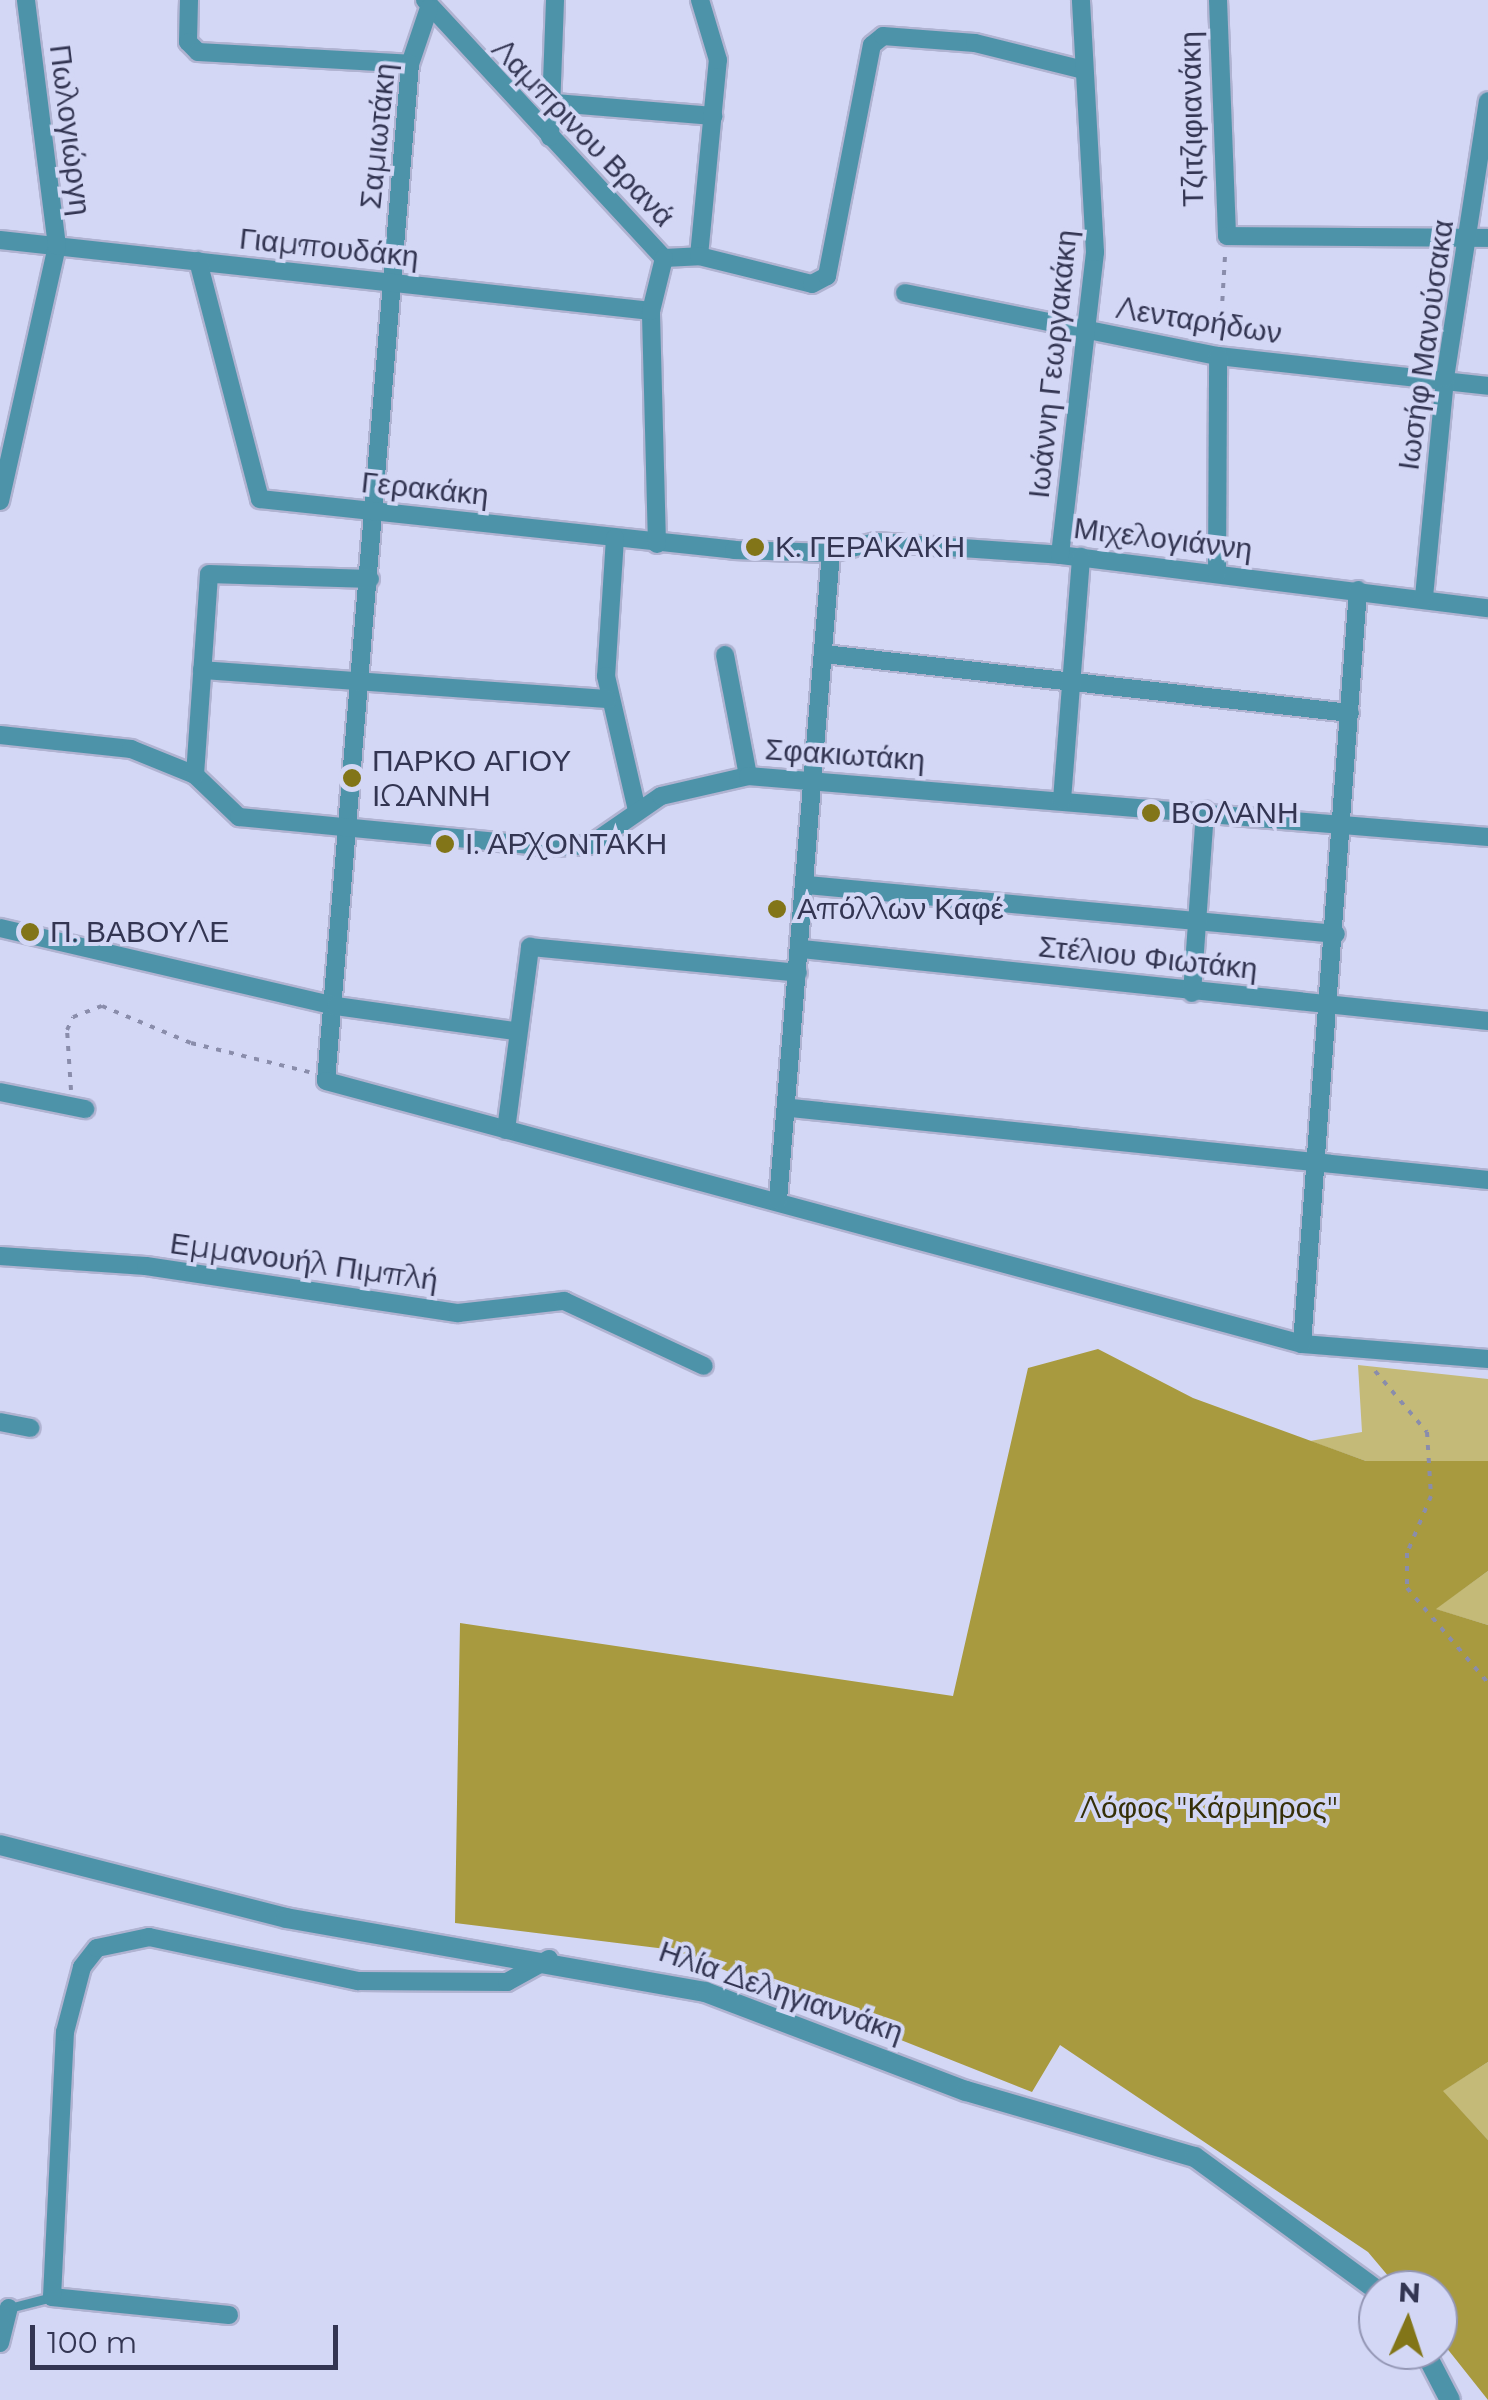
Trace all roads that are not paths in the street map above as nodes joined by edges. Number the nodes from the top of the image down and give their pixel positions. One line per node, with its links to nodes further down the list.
1 (26, 0): 17 (street, Πωλογιώργη)
2 (189, 0): 8 (street)
3 (555, 0): 11 (street)
4 (700, 0): 12 (street)
5 (1081, 0): 9 (street, Ιωάννη Γεωργακάκη)
6 (1218, 0): 14 (street, Τζιτζιφιανάκη)
7 (427, 4): 8 (street, Σαμιωτάκη); 13 (street, Λαμπρινου Βρανά)
8 (410, 64): 21 (street, Σαμιωτάκη)
9 (1083, 70): 18 (street); 24 (street, Ιωάννη Γεωργακάκη)
10 (1488, 101): 14 (street, Ιωσήφ Μανούσακα)
11 (555, 104): 12 (street); 13 (street)
12 (713, 116): 18 (street)
13 (550, 137): 19 (street, Λαμπρινου Βρανά)
14 (1468, 237): 15 (street); 26 (street, Ιωσήφ Μανούσακα)
15 (1488, 238)
16 (0, 240): 17 (street, Γιαμπουδάκη)
17 (57, 246): 20 (street, Γιαμπουδάκη); 28 (street, Πωλογιώργη)
18 (699, 256): 19 (street)
19 (664, 258): 23 (street)
20 (198, 261): 21 (street, Γιαμπουδάκη); 29 (street, Γερακάκη)
21 (392, 283): 23 (street, Γιαμπουδάκη); 29 (street, Σαμιωτάκη)
22 (905, 293): 24 (street, Λενταρήδων)
23 (651, 311): 31 (street)
24 (1088, 332): 25 (street, Λενταρήδων); 33 (street, Ιωάννη Γεωργακάκη)
25 (1218, 356): 26 (street, Λενταρήδων); 35 (street)
26 (1444, 378): 27 (street, Λενταρήδων); 38 (street, Ιωσήφ Μανούσακα)
27 (1488, 386)
28 (0, 501)
29 (376, 511): 30 (street, Γερακάκη); 36 (street, Σαμιωτάκη)
30 (615, 538): 31 (street, Γερακάκη); 45 (street)
31 (657, 544): 32 (street, Γερακάκη)
32 (831, 553): 33 (street, Μιχελογιάννη); 40 (street)
33 (1060, 555): 34 (street, Μιχελογιάννη)
34 (1081, 557): 35 (street, Μιχελογιάννη); 43 (street)
35 (1217, 572): 37 (street, Μιχελογιάννη)
36 (370, 579): 42 (street); 44 (street, Σαμιωτάκη)
37 (1358, 590): 38 (street, Μιχελογιάννη); 46 (street)
38 (1424, 597): 39 (street, Μιχελογιάννη)
39 (1488, 608)
40 (824, 654): 43 (street); 50 (street)
41 (724, 655): 49 (street)
42 (202, 670): 44 (street); 48 (street)
43 (1069, 678): 46 (street); 51 (street)
44 (362, 684): 45 (street); 54 (street, Σαμιωτάκη)
45 (608, 699): 52 (street)
46 (1350, 713): 55 (street)
47 (0, 735): 48 (street, Σφακιωτάκη)
48 (195, 775): 54 (street, Σφακιωτάκη)
49 (748, 776): 50 (street, Σφακιωτάκη); 52 (street, Σφακιωτάκη)
50 (818, 777): 51 (street, Σφακιωτάκη); 57 (street)
51 (1062, 800): 53 (street, Σφακιωτάκη)
52 (637, 810): 54 (street, Σφακιωτάκη)
53 (1205, 810): 55 (street, Σφακιωτάκη); 58 (street)
54 (353, 826): 65 (street, Σαμιωτάκη)
55 (1346, 826): 56 (street, Σφακιωτάκη); 60 (street)
56 (1488, 837)
57 (807, 885): 58 (street); 61 (street)
58 (1196, 918): 60 (street); 63 (street)
59 (0, 928): 65 (street)
60 (1336, 934): 64 (street)
61 (802, 949): 62 (street); 63 (street, Στέλιου Φιωτάκη)
62 (798, 973): 67 (street); 70 (street)
63 (1192, 992): 64 (street, Στέλιου Φιωτάκη)
64 (1331, 1003): 66 (street, Στέλιου Φιωτάκη); 72 (street)
65 (336, 1006): 67 (street); 71 (street, Σαμιωτάκη)
66 (1488, 1021)
67 (515, 1031): 71 (street)
68 (0, 1092): 69 (street)
69 (79, 1108)
70 (791, 1108): 72 (street); 74 (street)
71 (506, 1130): 74 (street)
72 (1314, 1169): 73 (street); 76 (street)
73 (1488, 1180)
74 (778, 1200): 76 (street)
75 (0, 1256): 78 (street, Εµµανουήλ Πιµπλή)
76 (1302, 1344): 77 (street)
77 (1488, 1360)
78 (704, 1366)
79 (0, 1422): 80 (street)
80 (30, 1428)
81 (0, 1844): 82 (street, Ηλία Δεληγιαννάκη)
82 (549, 1958): 83 (street, Ηλία Δεληγιαννάκη); 84 (street)
83 (1358, 2276)
84 (52, 2297): 85 (lane); 86 (street)
85 (8, 2308): 87 (street)
86 (228, 2314)
87 (0, 2343)
88 (1434, 2370): 89 (street)
89 (1450, 2400)

